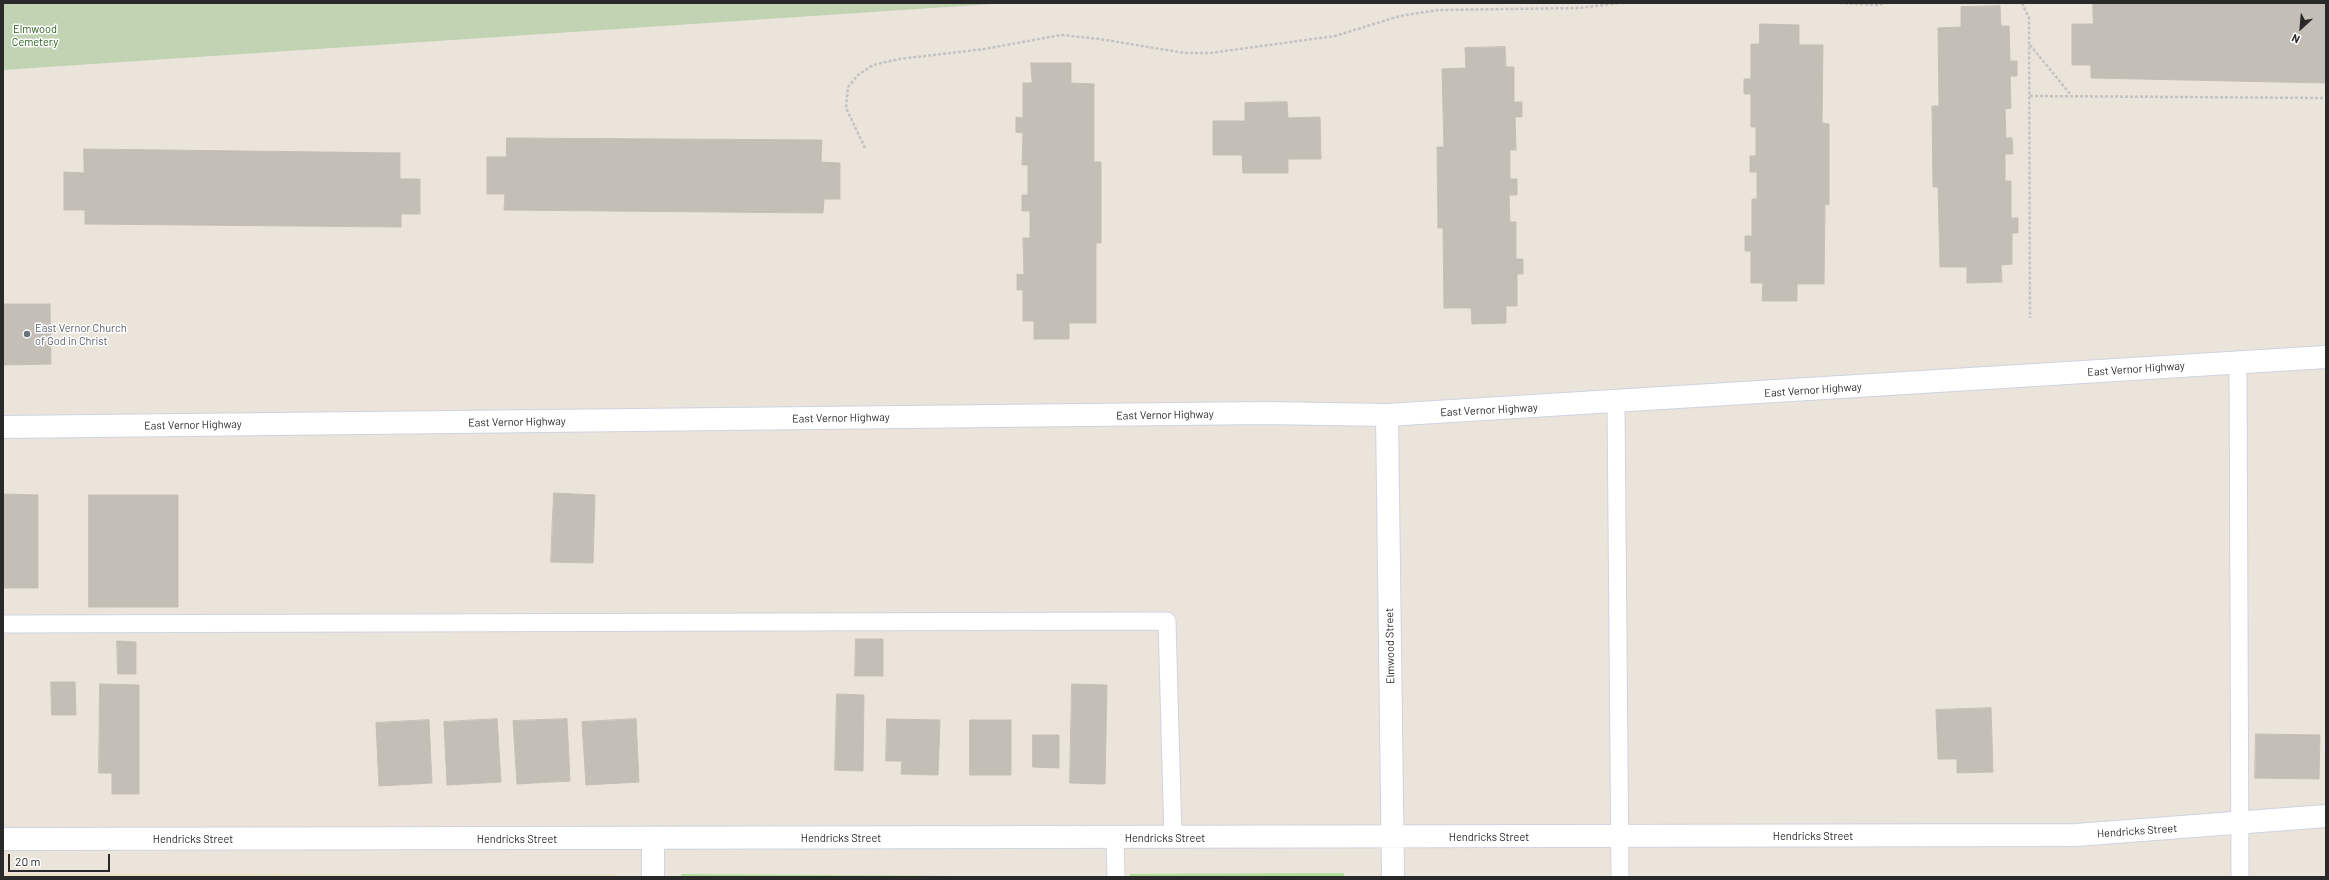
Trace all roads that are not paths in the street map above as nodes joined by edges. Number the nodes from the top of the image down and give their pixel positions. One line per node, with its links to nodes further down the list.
1 (2326, 357): 2 (street, East Vernor Highway)
2 (2238, 363): 3 (street, East Vernor Highway); 8 (lane)
3 (1616, 402): 4 (street, East Vernor Highway); 9 (lane)
4 (1387, 415): 5 (street, East Vernor Highway); 10 (street, Elmwood Street)
5 (3, 427)
6 (3, 624): 12 (lane)
7 (2326, 816): 8 (street, Hendricks Street)
8 (2239, 823): 9 (street, Hendricks Street); 19 (lane)
9 (1619, 836): 10 (street, Hendricks Street); 18 (lane)
10 (1393, 837): 12 (street, Hendricks Street); 17 (street, Elmwood Street)
11 (1116, 838): 12 (street, Hendricks Street); 14 (street, Hendricks Street); 16 (lane)
12 (1173, 838)
13 (3, 839): 14 (street, Hendricks Street)
14 (653, 839): 15 (street)
15 (653, 877)
16 (1116, 877)
17 (1394, 877)
18 (1620, 877)
19 (2240, 877)

